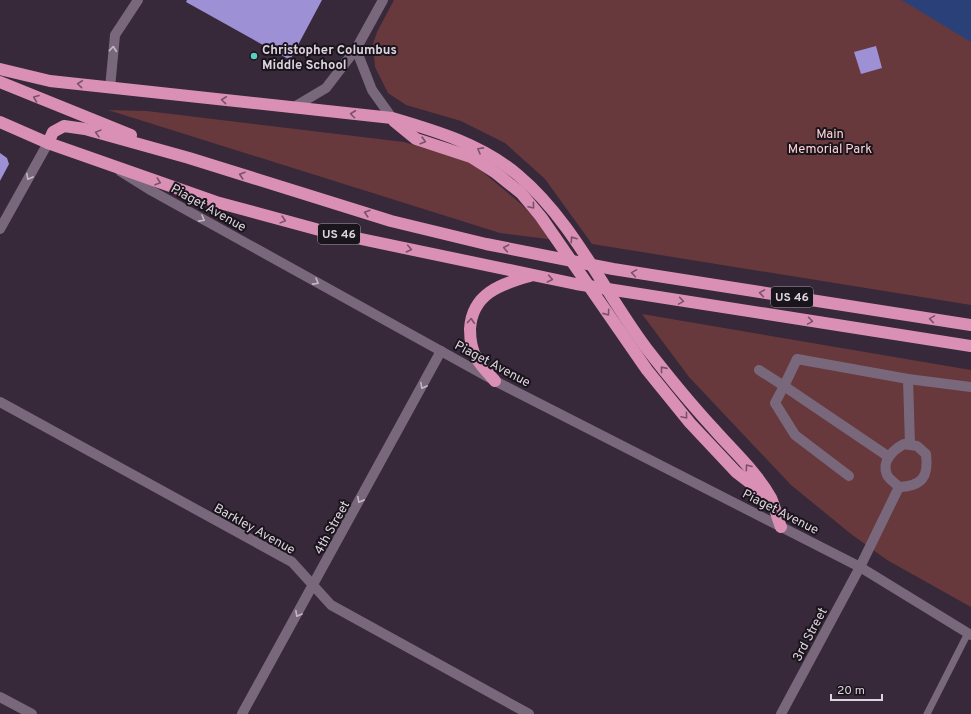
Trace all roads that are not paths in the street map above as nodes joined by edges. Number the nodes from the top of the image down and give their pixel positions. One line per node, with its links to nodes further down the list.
1 (138, 0): 6 (street, one-way to 1)
2 (383, 0): 3 (street)
3 (356, 49): 7 (street); 8 (street)
4 (0, 69): 6 (highway, one-way to 4)
5 (0, 82): 11 (highway, US 46, one-way to 5)
6 (110, 88): 7 (highway, one-way to 6)
7 (294, 107): 8 (highway, one-way to 7)
8 (392, 118): 28 (highway)
9 (0, 122): 10 (highway, Piaget Avenue / US 46)
10 (48, 143): 11 (highway, one-way to 10); 12 (highway, Piaget Avenue / US 46); 13 (street, one-way to 13)
11 (190, 158): 15 (highway, US 46, one-way to 11)
12 (108, 164): 14 (highway, US 46, one-way to 14); 17 (street, Piaget Avenue, one-way to 17)
13 (0, 229)
14 (532, 276): 16 (highway, US 46, one-way to 16); 20 (highway, one-way to 14)
15 (971, 325)
16 (971, 346)
17 (441, 351): 20 (street, Piaget Avenue); 30 (street, 4th Street, one-way to 30)
18 (759, 370): 21 (street)
19 (908, 379): 21 (street); 22 (street); 24 (street)
20 (495, 381): 28 (street, Piaget Avenue)
21 (784, 386): 25 (street); 26 (street)
22 (971, 387)
23 (0, 402): 30 (street, Barkley Avenue)
24 (910, 445): 25 (street); 27 (street)
25 (888, 457): 27 (street)
26 (849, 476)
27 (899, 487): 29 (street, 3rd Street)
28 (781, 527): 29 (street, Piaget Avenue)
29 (860, 567): 31 (street, Piaget Avenue); 36 (street, 3rd Street)
30 (313, 586): 34 (street, 4th Street, one-way to 34); 35 (street, Barkley Avenue)
31 (970, 634): 37 (lane)
32 (0, 697): 33 (street)
33 (32, 714)
34 (242, 714)
35 (529, 714)
36 (781, 714)
37 (927, 714)

